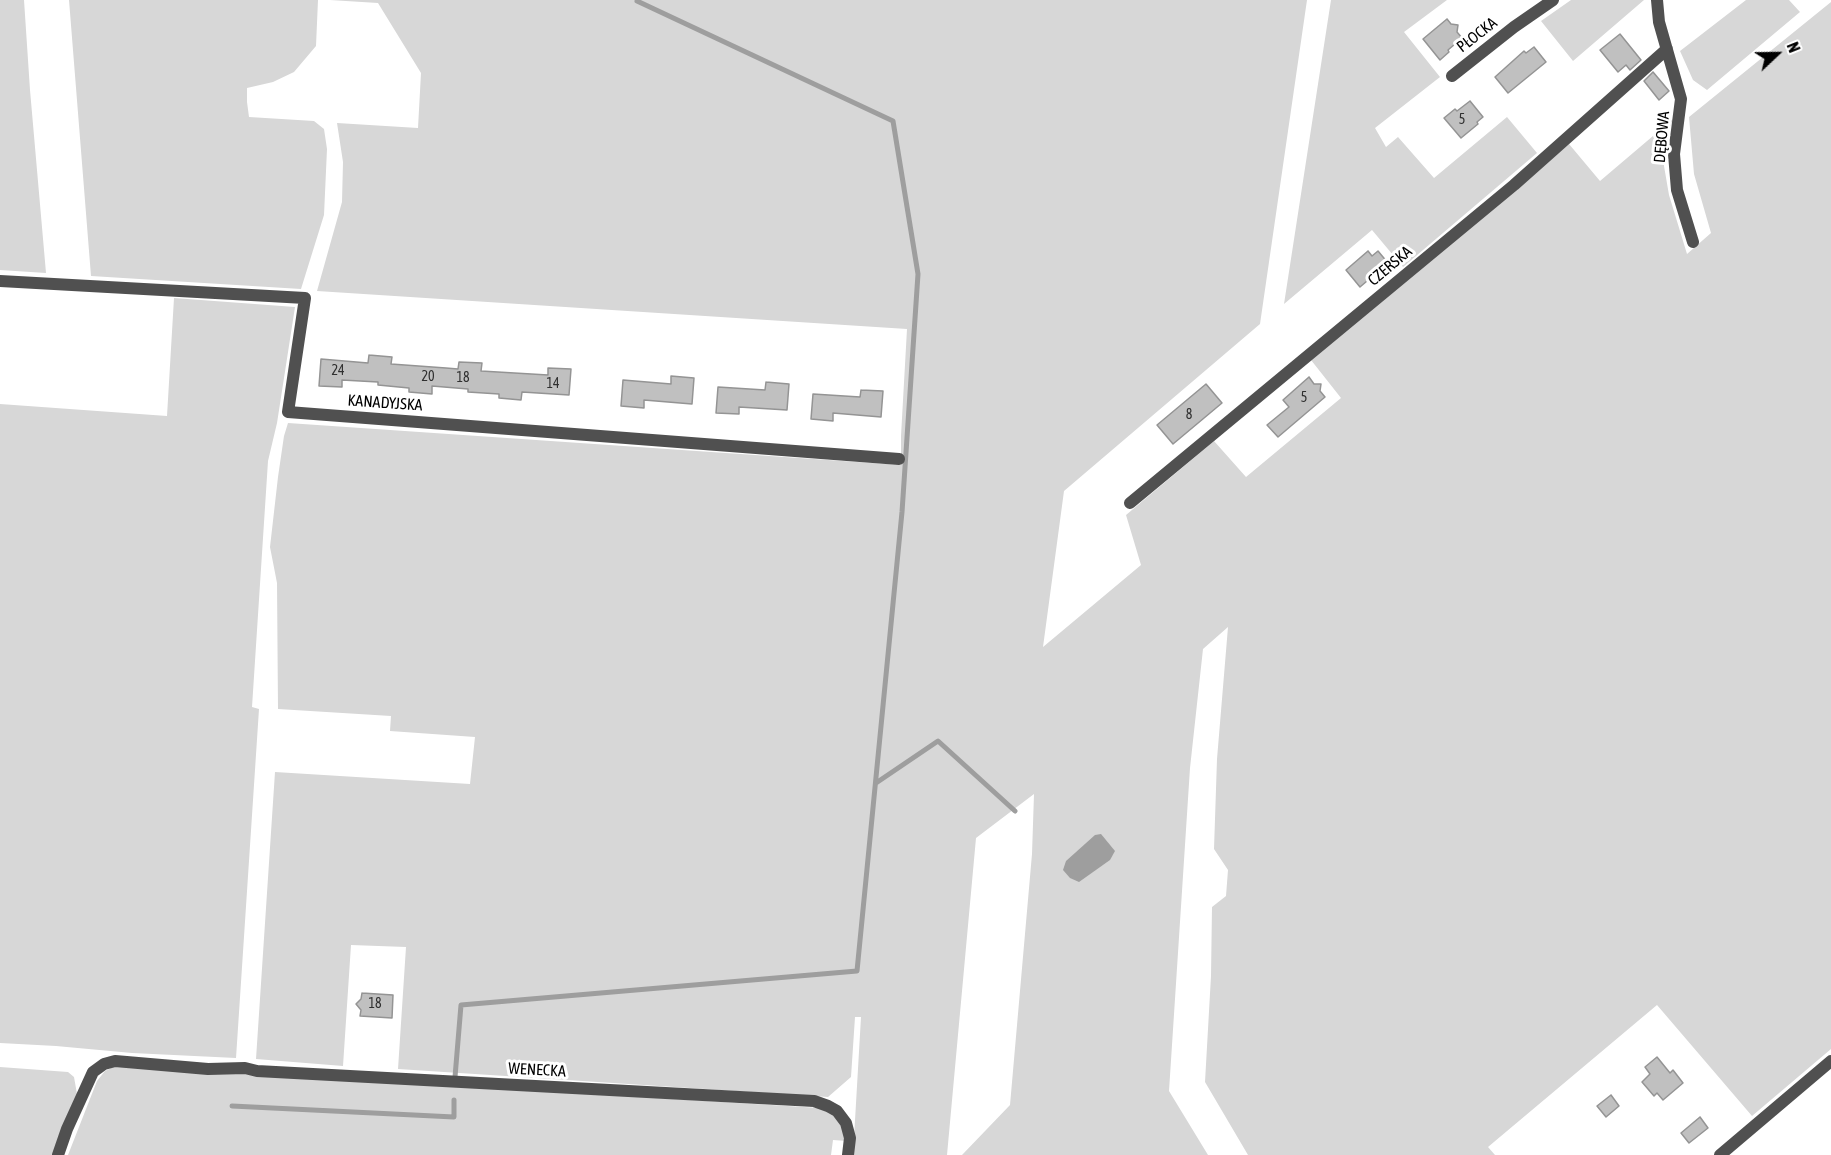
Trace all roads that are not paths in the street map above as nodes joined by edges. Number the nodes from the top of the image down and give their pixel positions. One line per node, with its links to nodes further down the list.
1 (1553, 0): 4 (street, PŁOCKA)
2 (1657, 0): 3 (street, DĘBOWA)
3 (1667, 49): 5 (street, DĘBOWA); 8 (street, CZERSKA)
4 (1452, 76)
5 (1693, 242)
6 (0, 281): 7 (street, KANADYJSKA)
7 (899, 459)
8 (1130, 503)
9 (1831, 1061): 12 (street)
10 (58, 1155): 11 (street, WENECKA)
11 (848, 1155)
12 (1720, 1155)

